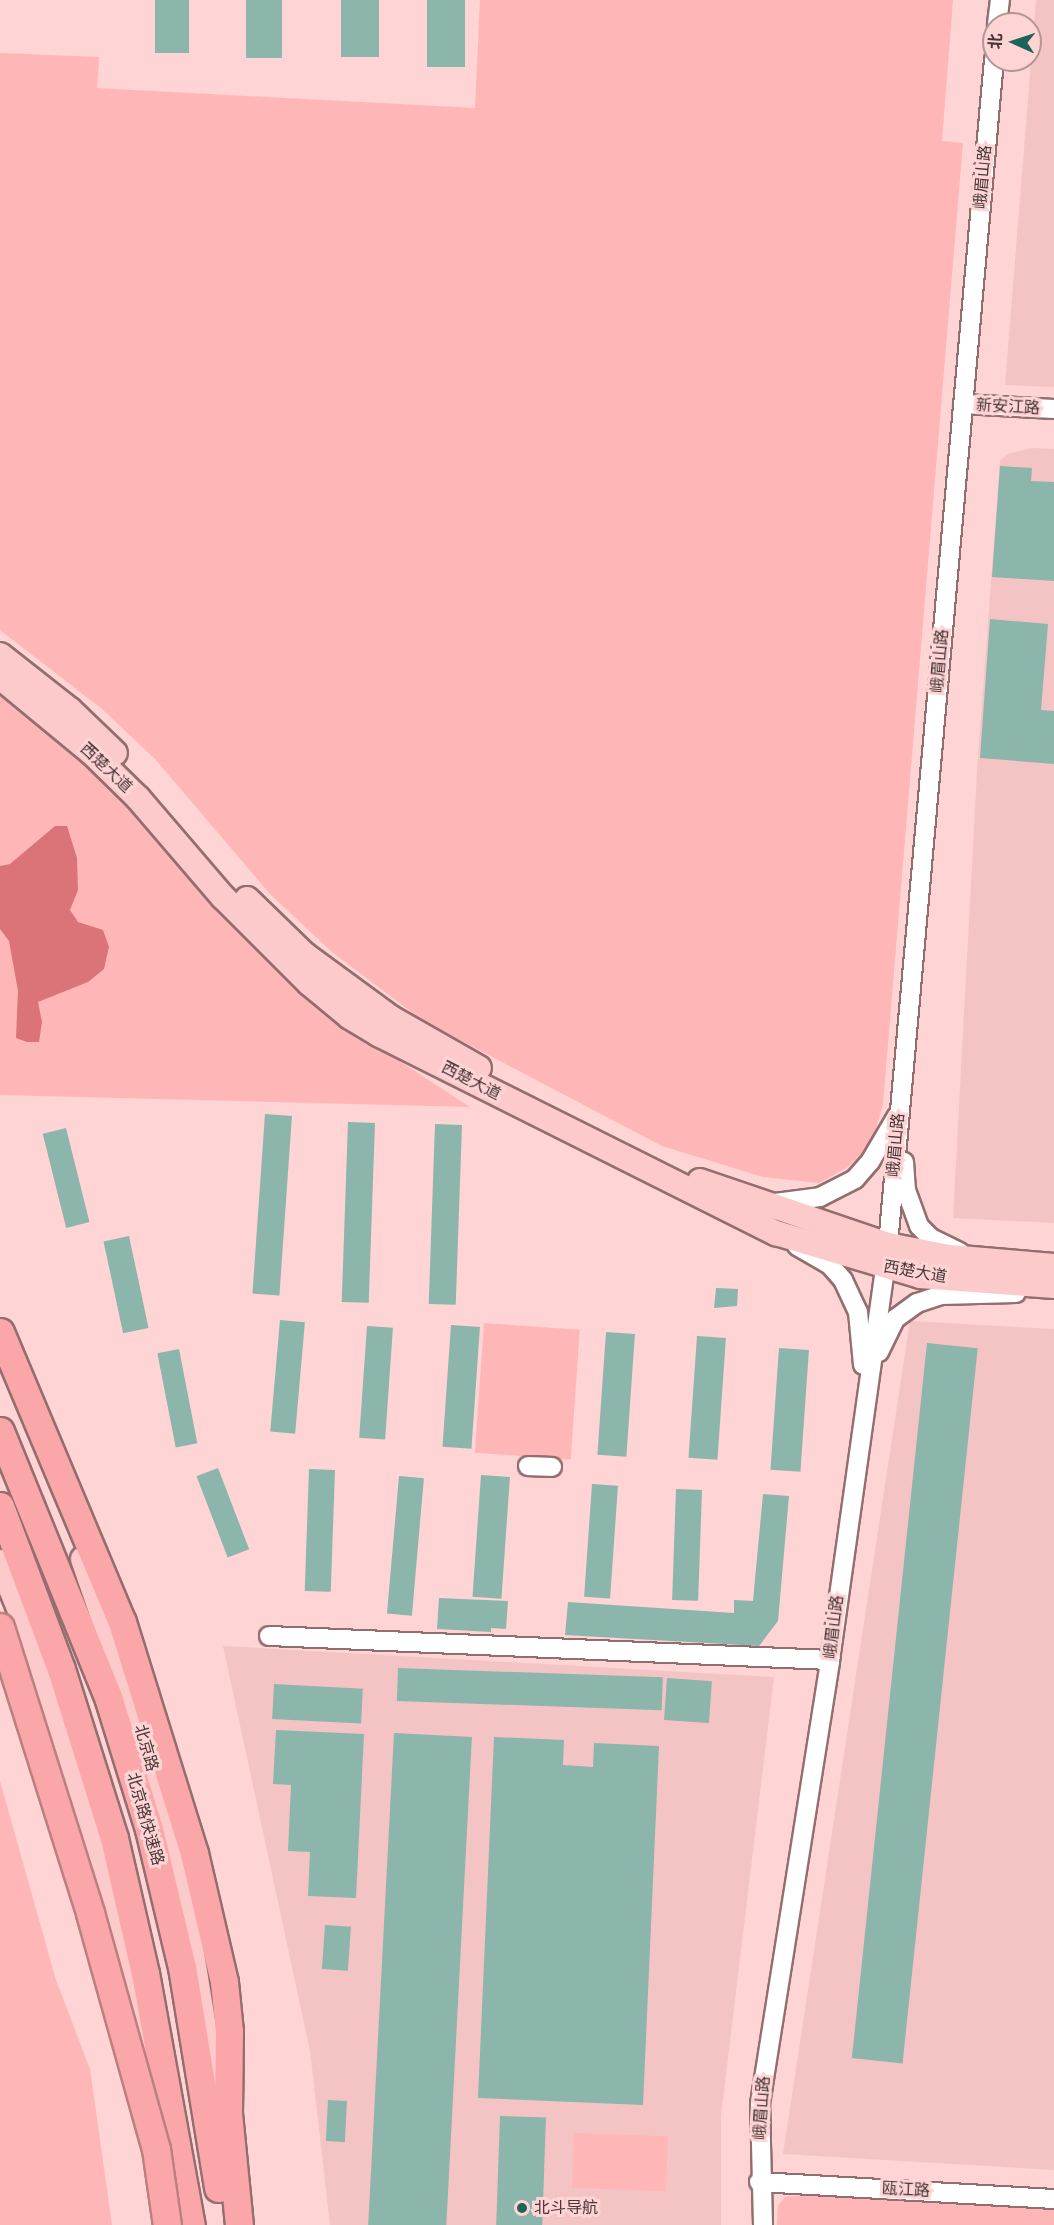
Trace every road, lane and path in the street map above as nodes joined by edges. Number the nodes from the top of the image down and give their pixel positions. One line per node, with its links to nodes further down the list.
1 (993, 72): 2 (street, 峨眉山路)
2 (963, 404): 3 (street, 新安江路); 6 (street, 峨眉山路)
3 (1054, 410)
4 (0, 655): 7 (main road, 西楚大道)
5 (0, 677): 8 (main road, 西楚大道)
6 (900, 1111): 7 (street); 9 (street, 峨眉山路); 10 (street)
7 (759, 1203): 9 (main road, 西楚大道)
8 (776, 1233): 9 (main road, 西楚大道); 16 (street)
9 (886, 1256): 10 (main road, 西楚大道); 12 (main road, 西楚大道); 16 (street, 峨眉山路)
10 (985, 1260): 11 (main road, 西楚大道)
11 (1054, 1266)
12 (1054, 1286)
13 (1054, 1292): 16 (street)
14 (0, 1332): 31 (highway)
15 (0, 1361): 30 (main road, 北京路)
16 (866, 1390): 24 (street, 峨眉山路)
17 (0, 1431): 29 (highway, 北京路快速路)
18 (528, 1466): 19 (street)
19 (552, 1467)
20 (0, 1506): 28 (highway)
21 (0, 1562): 27 (main road)
22 (0, 1628): 27 (highway, bridge)
23 (269, 1636): 24 (street)
24 (830, 1660): 25 (street, 峨眉山路)
25 (759, 2182): 26 (street, 瓯江路); 32 (street, 峨眉山路)
26 (1054, 2199)
27 (166, 2225)
28 (191, 2225)
29 (223, 2225)
30 (230, 2225)
31 (239, 2225)
32 (763, 2225)

